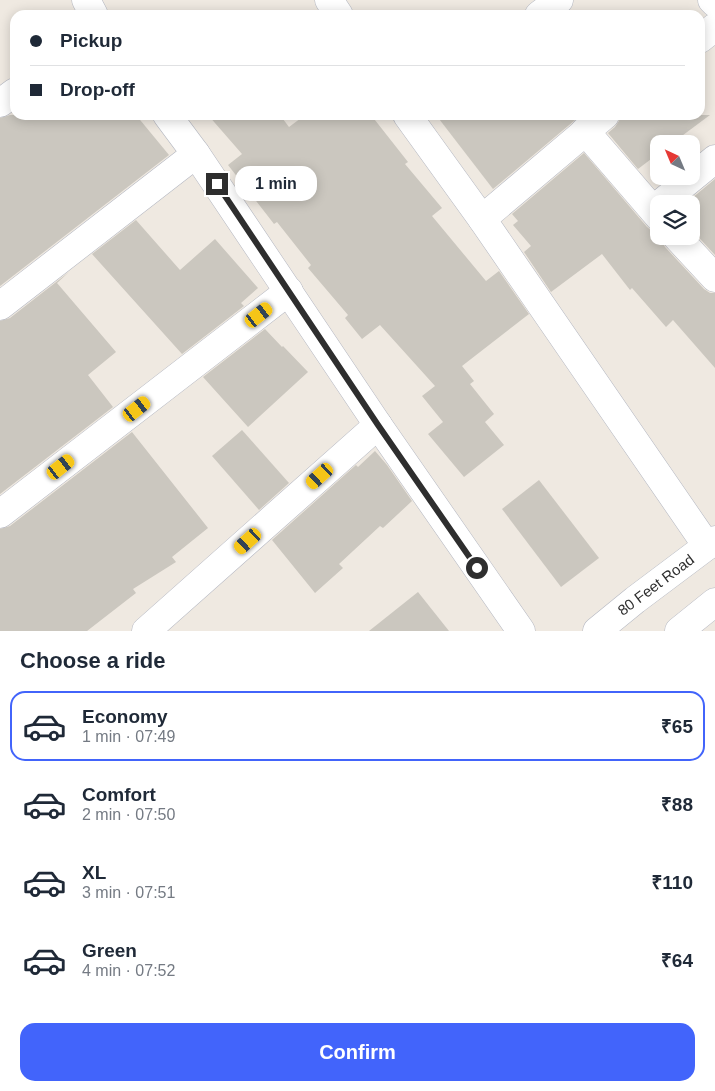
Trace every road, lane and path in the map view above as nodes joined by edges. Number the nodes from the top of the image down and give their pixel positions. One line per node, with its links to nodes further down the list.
1 (559, 0): 4 (street)
2 (712, 0): 3 (street)
3 (715, 4)
4 (546, 10)
5 (715, 27): 6 (street)
6 (705, 35)
7 (171, 120): 10 (street)
8 (411, 120): 14 (street)
9 (595, 123): 13 (street); 14 (street)
10 (196, 154): 17 (street); 18 (street)
11 (715, 159): 12 (street)
12 (673, 195)
13 (650, 199)
14 (482, 219): 21 (street)
15 (684, 245): 16 (street)
16 (715, 278)
17 (289, 291): 19 (street); 20 (street)
18 (0, 306)
19 (378, 425): 23 (street); 24 (street)
20 (0, 514)
21 (711, 543): 25 (street, 80 Feet Road)
22 (715, 602): 26 (street)
23 (146, 631)
24 (521, 631)
25 (597, 631)
26 (679, 631)

